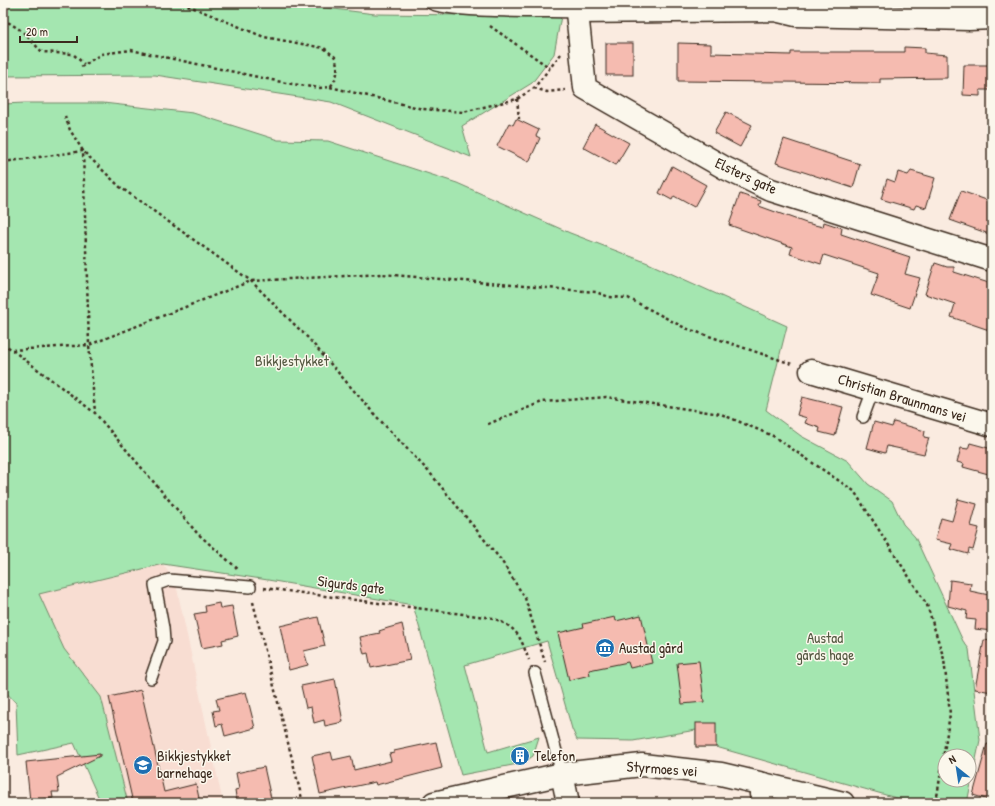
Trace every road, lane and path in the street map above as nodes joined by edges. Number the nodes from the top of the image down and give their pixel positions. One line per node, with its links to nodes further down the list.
1 (182, 3): 11 (path)
2 (431, 3): 5 (lane)
3 (775, 6): 4 (street); 6 (street)
4 (576, 7): 5 (lane); 13 (street)
5 (465, 9): 10 (path)
6 (968, 11): 7 (street)
7 (992, 18)
8 (3, 19): 11 (path)
9 (564, 49): 10 (path)
10 (550, 68): 12 (path)
11 (330, 87): 14 (path)
12 (534, 88): 13 (path); 14 (path)
13 (585, 88): 19 (street, Elsters gate)
14 (516, 99): 16 (path)
15 (65, 116): 17 (path)
16 (519, 119)
17 (83, 152): 18 (path); 20 (path); 22 (path)
18 (3, 162)
19 (992, 260)
20 (251, 281): 22 (path); 24 (path); 31 (path)
21 (3, 343): 23 (path)
22 (89, 346): 23 (path); 26 (path)
23 (12, 350): 26 (path)
24 (812, 371): 25 (street, Christian Braunmans vei)
25 (873, 390): 27 (lane); 29 (street, Christian Braunmans vei)
26 (95, 413): 30 (path)
27 (863, 417)
28 (488, 424): 40 (path)
29 (992, 425)
30 (250, 587): 32 (path, Sigurds gate); 33 (lane); 36 (path)
31 (525, 598)
32 (535, 673): 34 (lane)
33 (151, 678)
34 (562, 774): 35 (street, Styrmoes vei); 37 (street, Styrmoes vei); 38 (street)
35 (763, 794): 39 (street, Styrmoes vei)
36 (303, 803)
37 (434, 803)
38 (568, 803)
39 (843, 803)
40 (936, 803)

